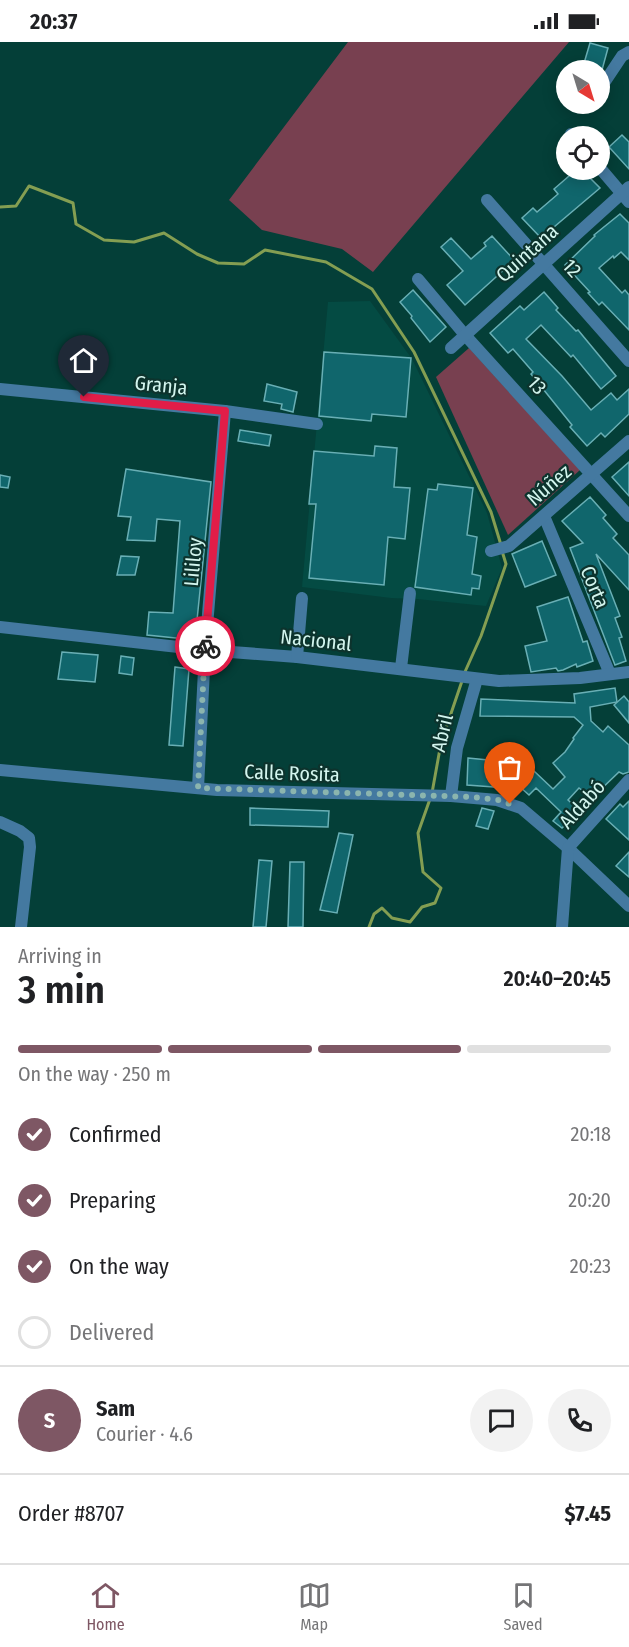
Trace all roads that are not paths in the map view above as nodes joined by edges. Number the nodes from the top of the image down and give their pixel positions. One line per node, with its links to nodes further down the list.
1 (629, 52): 2 (street)
2 (610, 74)
3 (610, 178): 4 (street)
4 (627, 194): 6 (street, Quintana)
5 (487, 200): 6 (street, 12)
6 (543, 265): 8 (street, Quintana); 10 (street, 12)
7 (418, 279): 8 (street, 13)
8 (465, 335): 9 (street, Quintana); 15 (street, 13)
9 (451, 348)
10 (629, 361)
11 (0, 389): 12 (street, Granja)
12 (225, 411): 13 (street, Granja); 22 (street, Lililoy)
13 (317, 424)
14 (629, 441): 15 (street, Núñez)
15 (591, 474): 16 (street, Núñez); 17 (street, 13)
16 (544, 516): 18 (street, Núñez); 26 (street, Corta)
17 (629, 516)
18 (491, 551)
19 (410, 593): 24 (street)
20 (302, 598): 23 (street)
21 (0, 627): 22 (street, Nacional)
22 (205, 650): 23 (street, Nacional); 30 (street, Lililoy)
23 (297, 657): 24 (street, Nacional)
24 (401, 668): 27 (street, Nacional)
25 (629, 672): 26 (street, Nacional)
26 (610, 674): 27 (street, Nacional)
27 (473, 679): 31 (street, Abril)
28 (0, 770): 30 (street, Calle Rosita)
29 (629, 780): 33 (street, Aldabó)
30 (198, 788): 31 (street, Calle Rosita)
31 (445, 796): 33 (street, Calle Rosita)
32 (0, 822): 35 (street)
33 (568, 848): 34 (street, Calle Rosita); 36 (street, Aldabó)
34 (629, 906)
35 (21, 927)
36 (562, 927)

